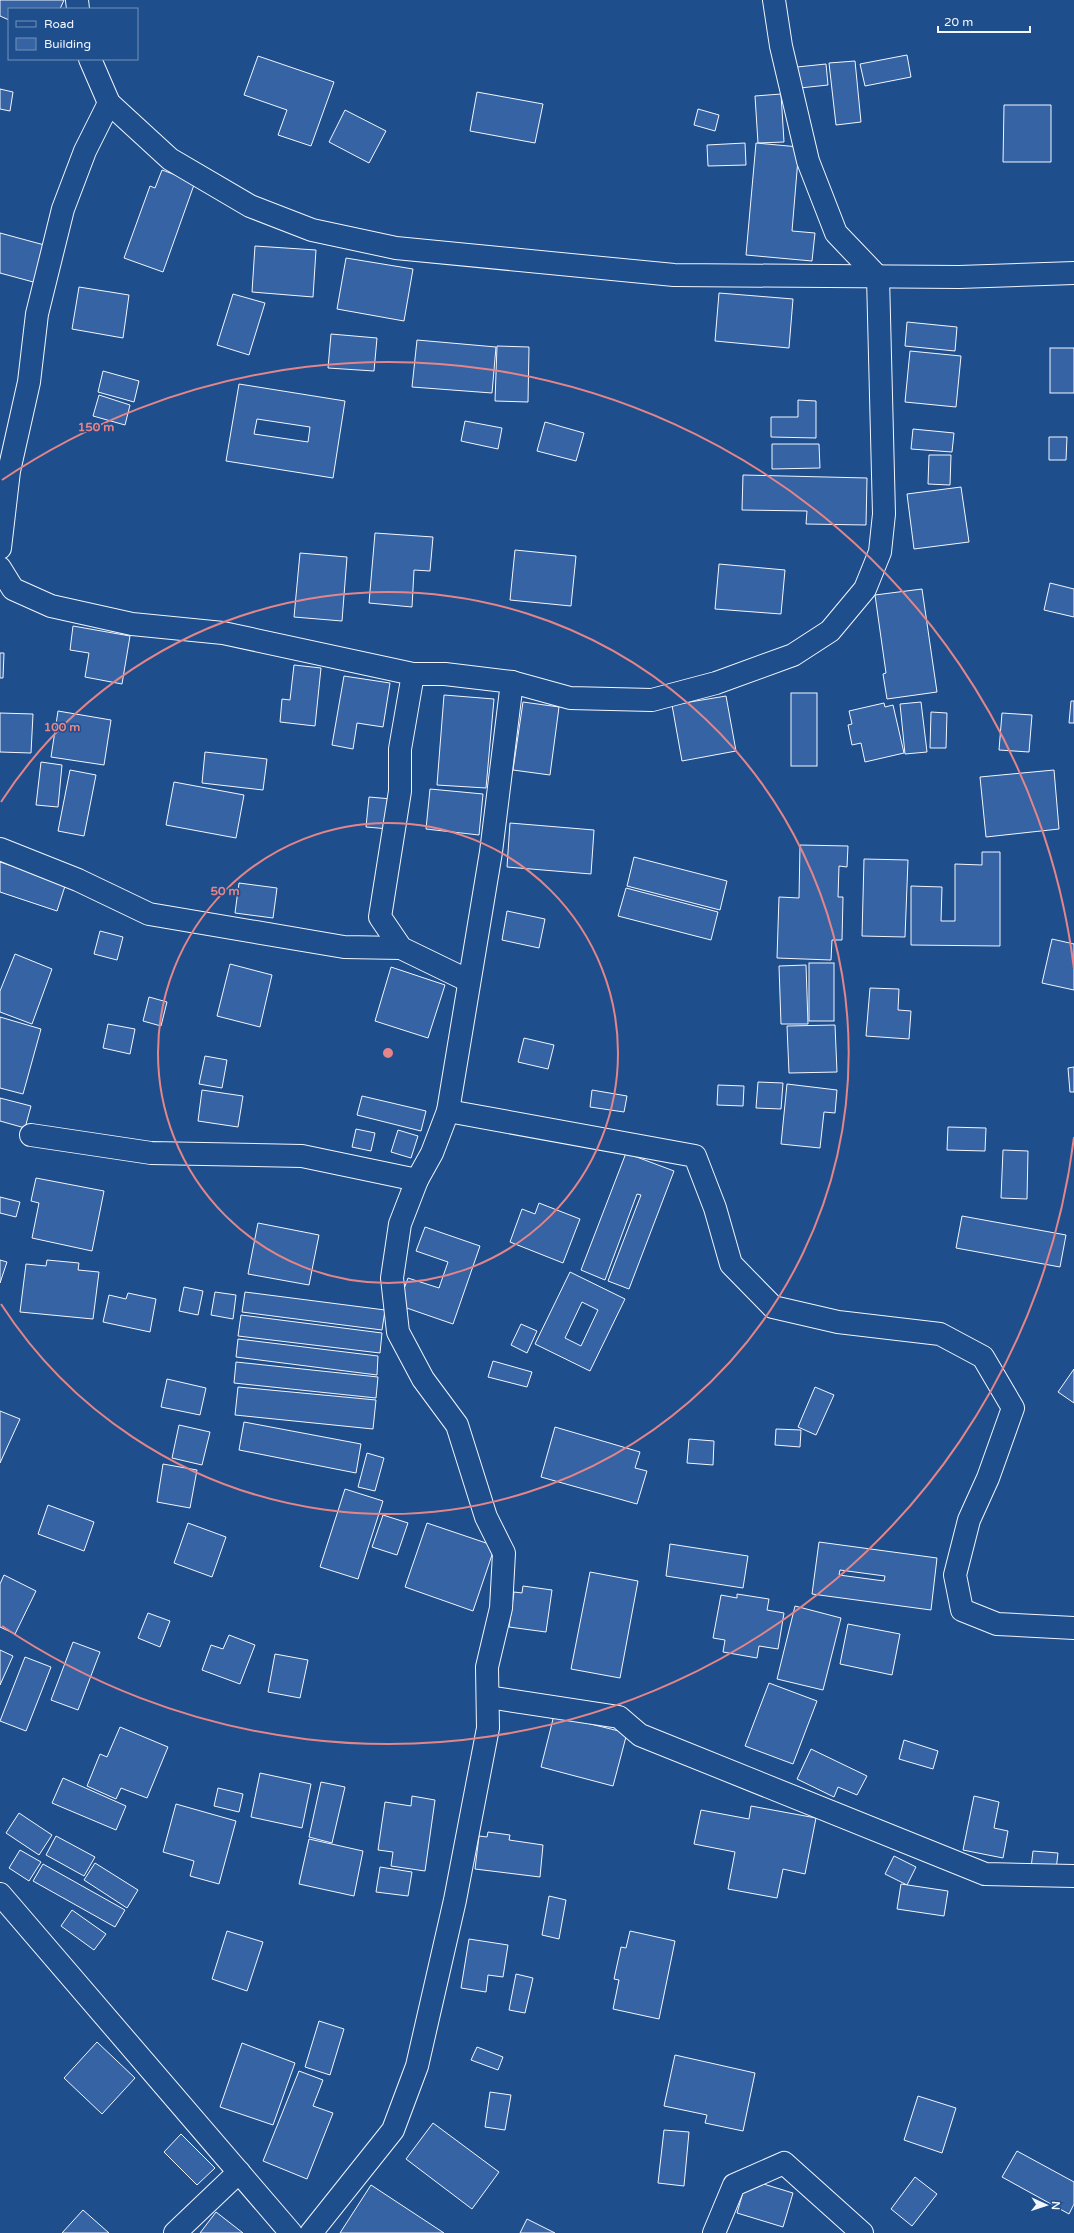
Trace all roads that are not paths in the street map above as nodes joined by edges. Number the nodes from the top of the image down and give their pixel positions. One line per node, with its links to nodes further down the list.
1 (774, 0): 5 (street)
2 (90, 60): 3 (street)
3 (109, 103): 5 (street); 6 (street)
4 (1074, 273): 5 (street)
5 (878, 277): 10 (street)
6 (3, 501): 7 (street)
7 (0, 548)
8 (0, 568): 9 (street)
9 (413, 674): 10 (street); 12 (street)
10 (512, 682): 13 (street)
11 (0, 849): 12 (street)
12 (401, 948): 13 (street)
13 (469, 981): 14 (street)
14 (448, 1111): 16 (street); 17 (street)
15 (31, 1135): 16 (street)
16 (417, 1180): 18 (street)
17 (1074, 1628)
18 (488, 1696): 19 (street); 24 (street)
19 (1074, 1876)
20 (0, 1894): 21 (street)
21 (239, 2172): 22 (street); 23 (street)
22 (174, 2233)
23 (291, 2233)
24 (311, 2233)
25 (714, 2233): 26 (street)
26 (862, 2233)

